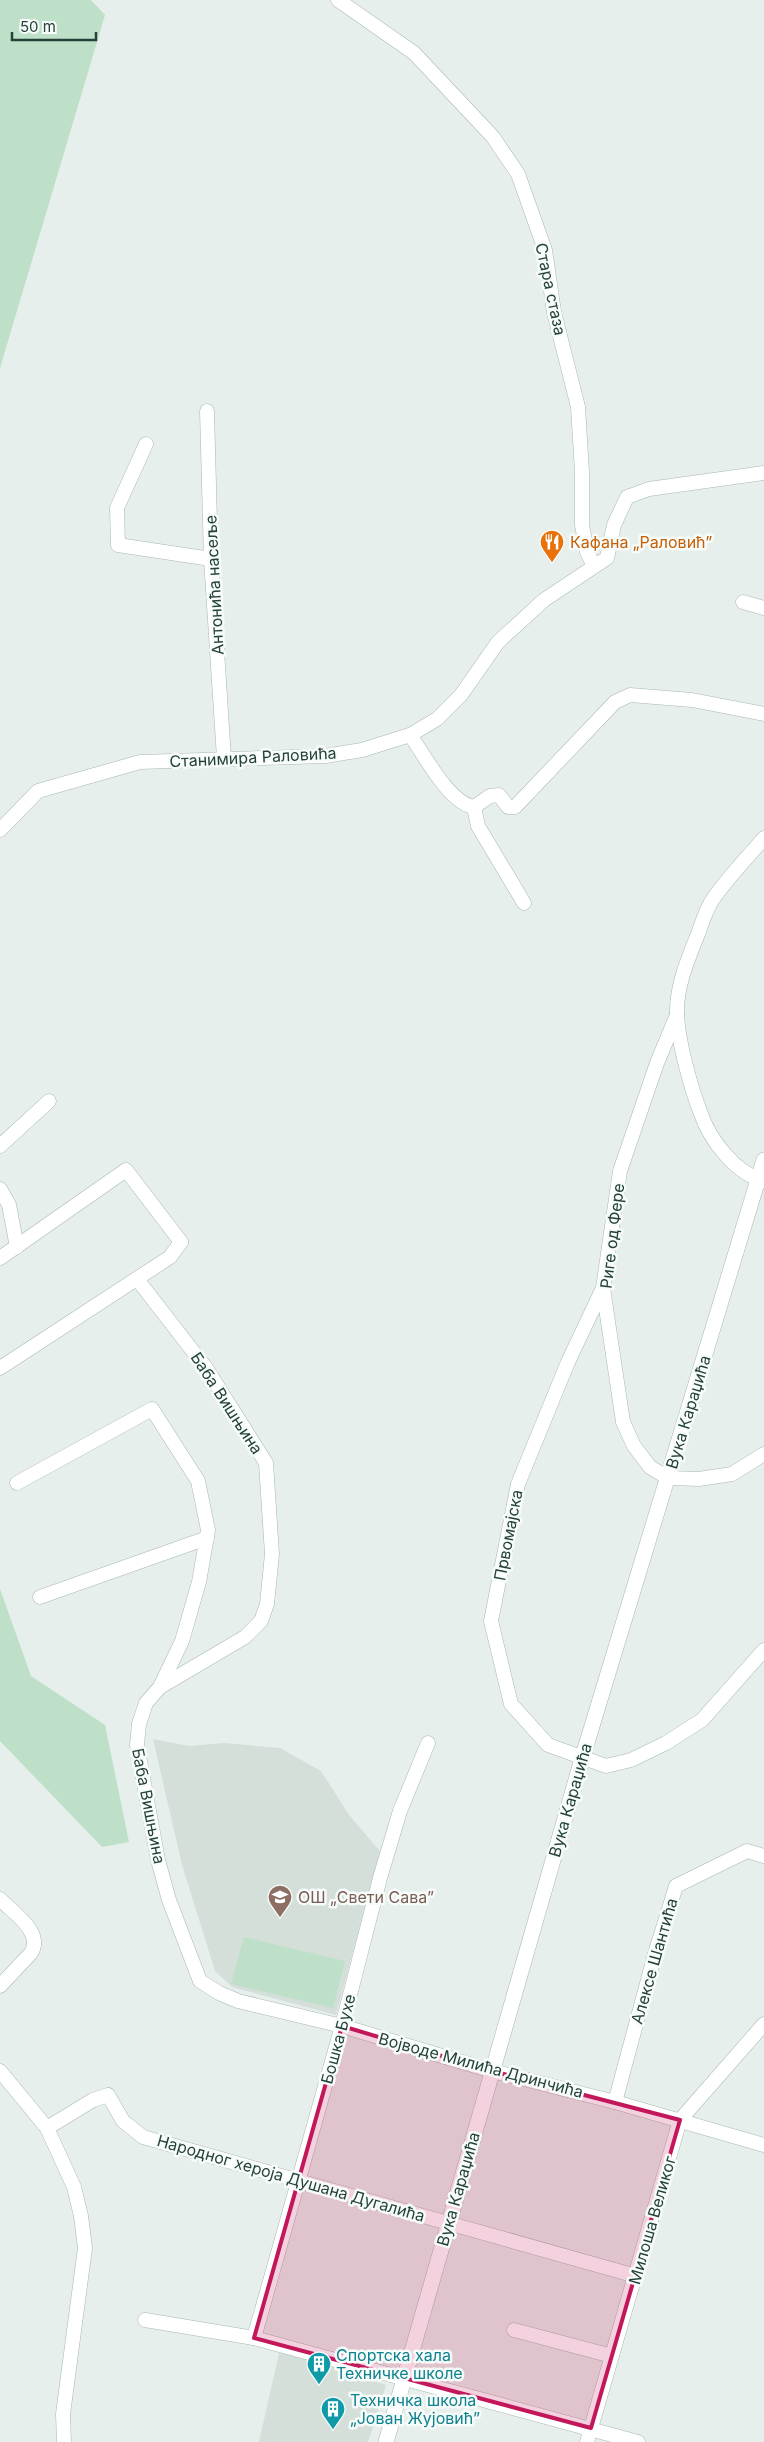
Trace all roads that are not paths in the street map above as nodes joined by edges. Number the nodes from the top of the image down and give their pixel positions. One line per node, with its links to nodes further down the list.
1 (338, 0): 6 (street, Стара стаза)
2 (207, 412): 5 (street, Антонића насеље)
3 (146, 444): 5 (street)
4 (764, 473): 6 (street, Станимира Раловића)
5 (211, 559): 11 (street, Антонића насеље)
6 (594, 566): 10 (street, Станимира Раловића)
7 (743, 602): 8 (street)
8 (764, 608)
9 (764, 714): 12 (street)
10 (410, 735): 11 (street, Станимира Раловића); 12 (street)
11 (224, 758): 13 (street, Станимира Раловића)
12 (474, 806): 15 (street)
13 (0, 830)
14 (764, 838): 16 (street)
15 (524, 903)
16 (677, 1015): 20 (street); 25 (street, Риге од Фере)
17 (49, 1101): 18 (street)
18 (0, 1146)
19 (764, 1160): 20 (street, Вука Караџића)
20 (761, 1180): 28 (street, Вука Караџића)
21 (0, 1189): 22 (street)
22 (17, 1247): 23 (street); 24 (street)
23 (0, 1258)
24 (137, 1279): 26 (street); 33 (street, Баба Вишњина)
25 (603, 1288): 28 (street, Риге од Фере); 35 (street, Првомајска)
26 (0, 1368)
27 (764, 1454): 28 (street)
28 (668, 1478): 35 (street, Вука Караџића)
29 (16, 1483): 30 (street)
30 (206, 1538): 31 (street); 33 (street)
31 (40, 1597)
32 (764, 1650): 35 (street, Првомајска)
33 (160, 1687): 38 (street, Баба Вишњина)
34 (428, 1743): 41 (street, Бошка Бухе)
35 (582, 1759): 43 (street, Вука Караџића)
36 (764, 1856): 44 (street, Алексе Шантића)
37 (0, 1899): 39 (street)
38 (200, 1981): 41 (street, Војводе Милића Дринчића)
39 (0, 1986)
40 (764, 2024): 45 (street, Милоша Великог)
41 (342, 2026): 43 (street, Војводе Милића Дринчића); 48 (street, Бошка Бухе)
42 (0, 2071): 46 (street)
43 (492, 2071): 44 (street, Војводе Милића Дринчића); 49 (street, Вука Караџића)
44 (615, 2102): 45 (street, Војводе Милића Дринчића)
45 (680, 2120): 47 (street, Војводе Милића Дринчића); 50 (street, Милоша Великог)
46 (48, 2128): 48 (street, Народног хероја Душана Дугалића); 57 (street)
47 (764, 2145)
48 (300, 2179): 49 (street, Народног хероја Душана Дугалића); 53 (street, Бошка Бухе)
49 (448, 2224): 50 (street, Народног хероја Душана Дугалића); 55 (street, Вука Караџића)
50 (636, 2276): 54 (street, Милоша Великог)
51 (146, 2320): 53 (street)
52 (514, 2330): 54 (street)
53 (254, 2338): 55 (street)
54 (612, 2356): 56 (street, Милоша Великог)
55 (403, 2377): 56 (street); 58 (street, Вука Караџића)
56 (589, 2435): 59 (street)
57 (64, 2442)
58 (386, 2442)
59 (638, 2442)

